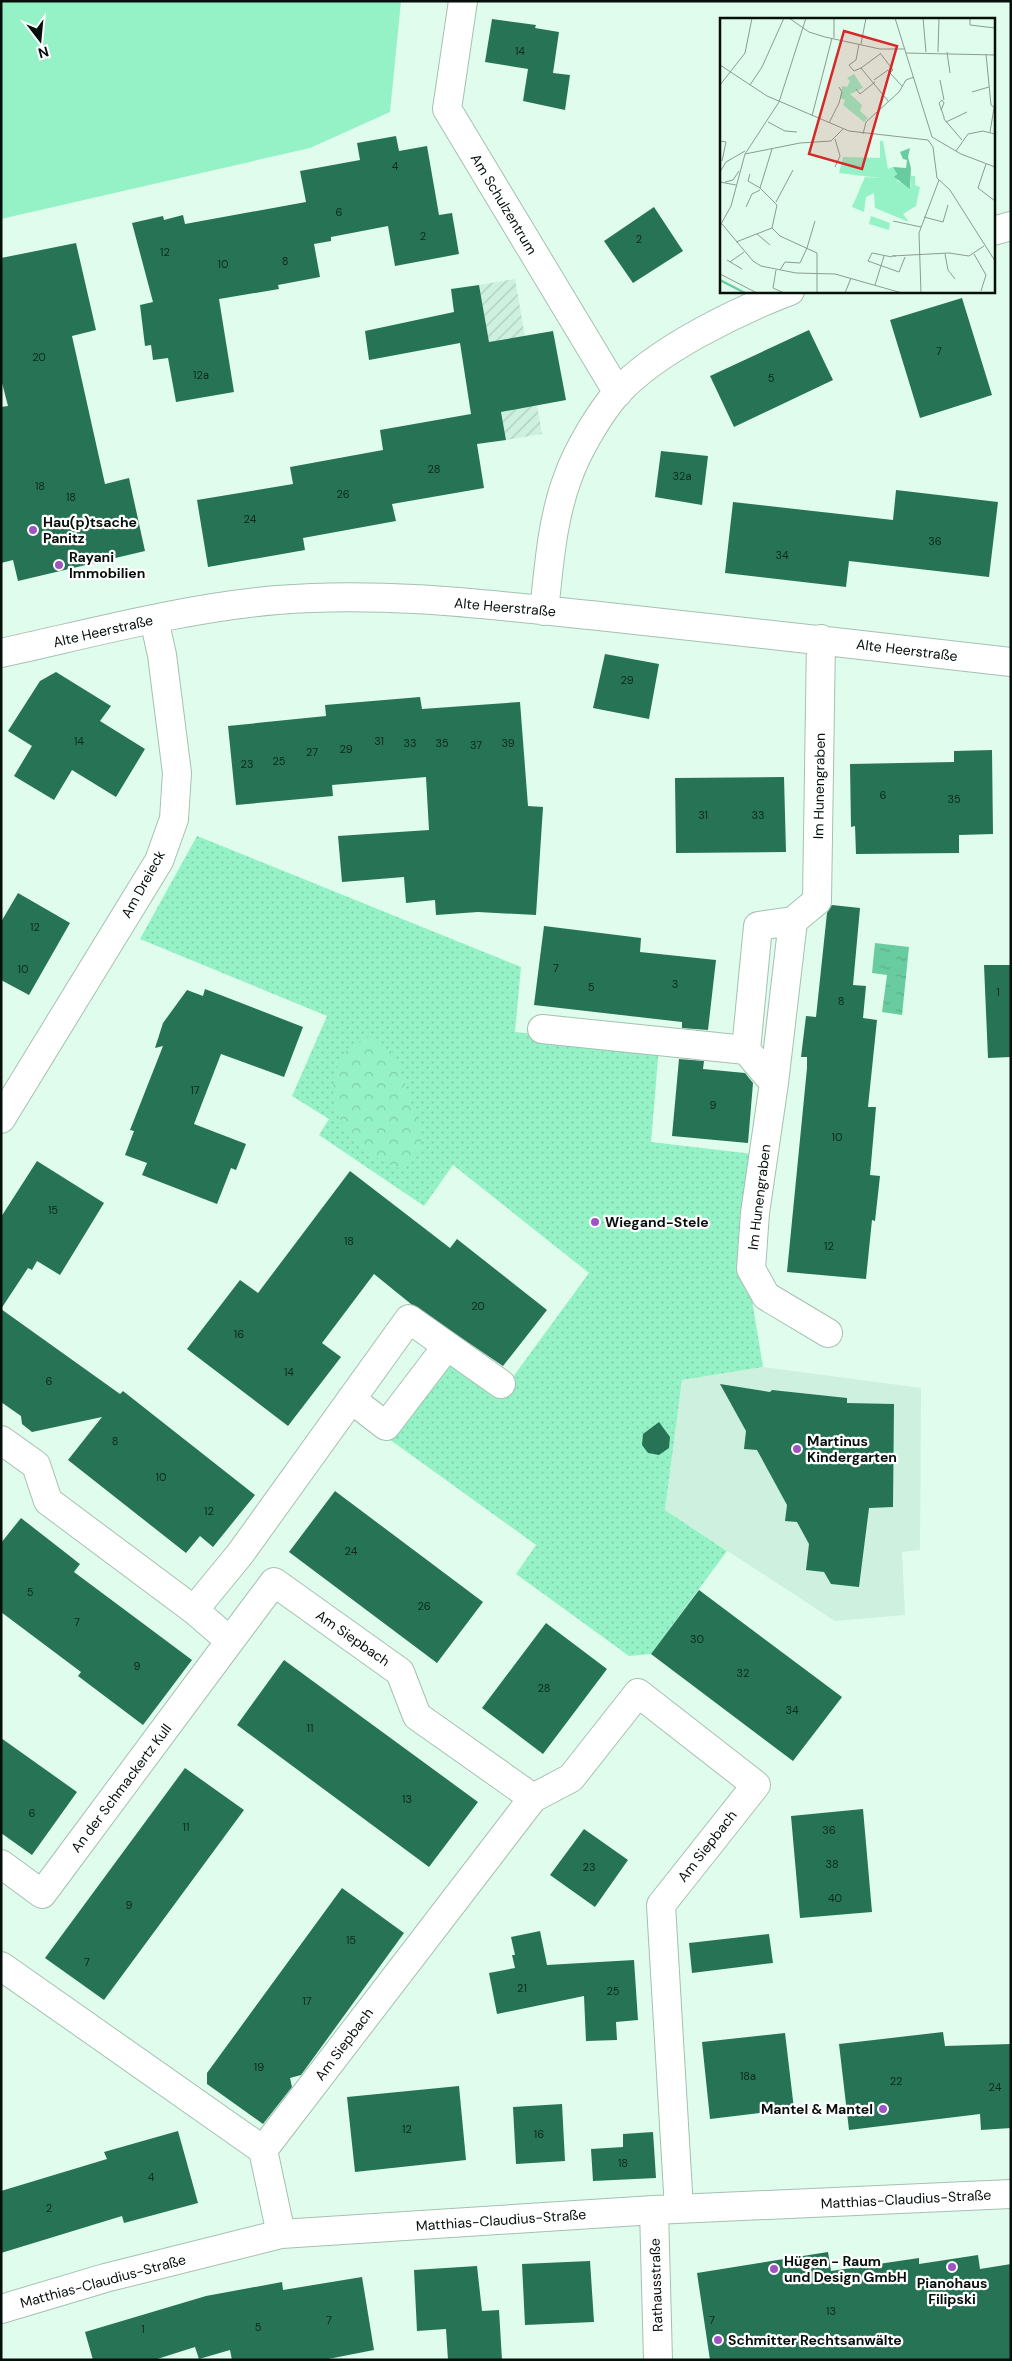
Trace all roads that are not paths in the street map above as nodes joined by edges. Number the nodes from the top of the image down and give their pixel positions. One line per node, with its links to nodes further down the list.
1 (463, 1): 5 (street, Am Schulzentrum)
2 (1011, 226): 3 (street)
3 (994, 231)
4 (788, 292): 5 (street)
5 (618, 393): 6 (street)
6 (544, 611): 7 (street, Alte Heerstraße); 8 (street, Alte Heerstraße)
7 (154, 619): 9 (street, Alte Heerstraße); 15 (street, Am Dreieck)
8 (821, 639): 10 (street, Alte Heerstraße); 11 (street, Im Hunengraben)
9 (1, 653)
10 (1011, 662)
11 (794, 920): 13 (street); 14 (street, Im Hunengraben)
12 (542, 1029): 13 (street)
13 (746, 1050): 14 (street)
14 (774, 1083): 16 (street, Im Hunengraben)
15 (1, 1119)
16 (828, 1333)
17 (447, 1346): 18 (street); 19 (street); 19 (street)
18 (502, 1384)
19 (351, 1399): 21 (street)
20 (1, 1440): 23 (street)
21 (240, 1554): 22 (street, Am Siepbach); 23 (street)
22 (274, 1582): 24 (street); 25 (street, Am Siepbach)
23 (194, 1610): 24 (street)
24 (230, 1641): 26 (street, An der Schmackertz Kull)
25 (533, 1798): 28 (street, Am Siepbach); 30 (street, Am Siepbach)
26 (1, 1864)
27 (1, 1966): 28 (street)
28 (263, 2150): 31 (street)
29 (1011, 2194): 30 (street, Matthias-Claudius-Straße)
30 (666, 2209): 31 (street, Matthias-Claudius-Straße); 33 (street, Rathausstraße)
31 (281, 2234): 32 (street, Matthias-Claudius-Straße)
32 (1, 2309)
33 (658, 2360)

